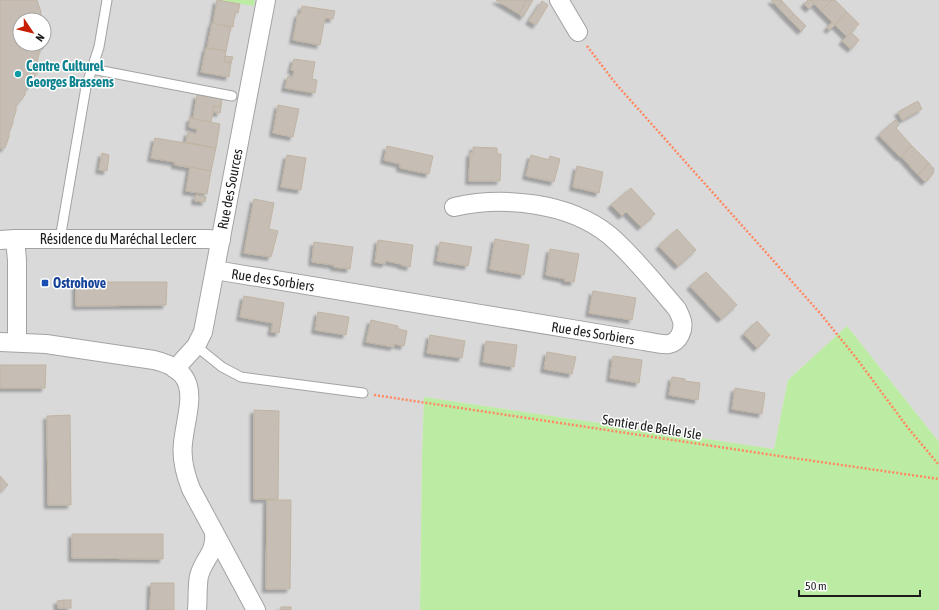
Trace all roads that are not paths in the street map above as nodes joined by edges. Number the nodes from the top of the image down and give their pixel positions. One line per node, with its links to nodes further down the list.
1 (107, 0): 5 (lane)
2 (266, 0): 10 (street, Rue des Sources)
3 (559, 0): 4 (street)
4 (578, 32)
5 (92, 69): 6 (lane); 8 (lane)
6 (232, 96)
7 (454, 207): 11 (street, Rue des Sorbiers)
8 (60, 238): 9 (street, Résidence du Maréchal Leclerc); 10 (street, Résidence du Maréchal Leclerc)
9 (8, 240): 12 (street, Résidence du Maréchal Leclerc)
10 (221, 240): 11 (street, Rue des Sources)
11 (216, 270): 13 (street, Rue des Sources)
12 (9, 342): 14 (street, Résidence du Maréchal Leclerc)
13 (196, 346): 14 (street, Rue des Sources); 15 (lane)
14 (175, 369): 16 (street)
15 (363, 393)
16 (214, 533): 17 (street); 18 (street)
17 (197, 610)
18 (256, 610)

